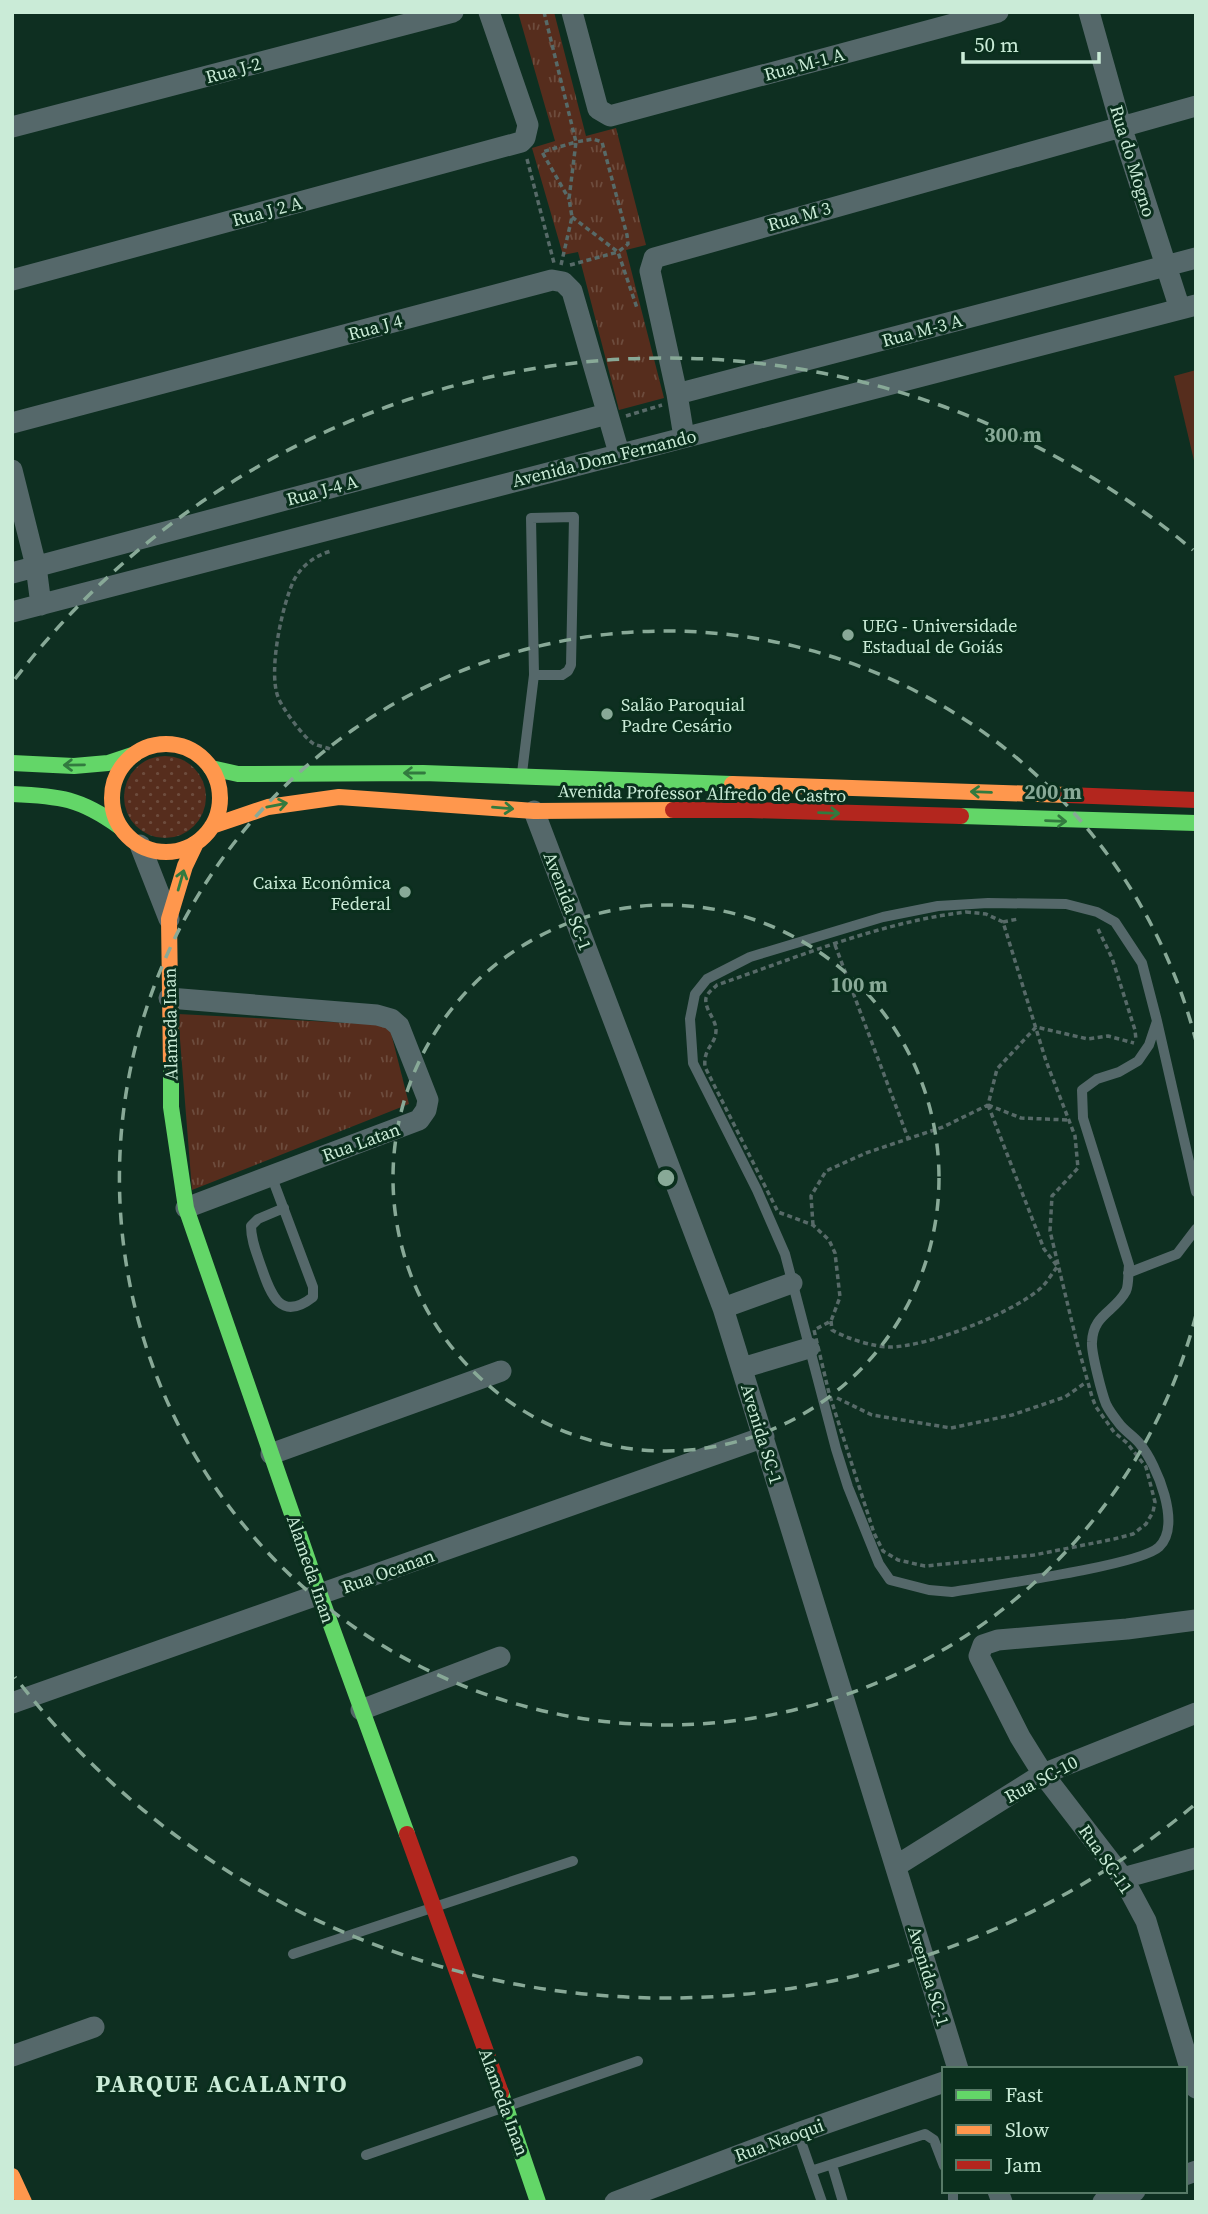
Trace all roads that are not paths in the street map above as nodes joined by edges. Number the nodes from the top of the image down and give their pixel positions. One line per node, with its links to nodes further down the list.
1 (453, 12): 8 (street, Rua J-2)
2 (489, 12): 11 (street, Rua J 2 A)
3 (572, 12): 4 (street, Rua M-1 A)
4 (998, 12)
5 (1089, 12): 7 (street, Rua do Mogno)
6 (1196, 106): 7 (street)
7 (1121, 126): 10 (street, Rua do Mogno); 13 (street, Rua M 3)
8 (12, 127)
9 (1196, 258): 10 (street, Rua M-3 A)
10 (1166, 267): 12 (street, Rua do Mogno); 13 (street, Rua M-3 A)
11 (12, 280)
12 (1188, 307): 16 (street, Avenida Dom Fernando)
13 (671, 396): 16 (street, Rua M 3)
14 (614, 416): 15 (street, Rua J 4); 17 (street, Rua J 4); 19 (street, Rua J-4 A)
15 (12, 423)
16 (684, 437): 17 (street, Avenida Dom Fernando)
17 (619, 453): 21 (street, Avenida Dom Fernando)
18 (12, 470): 19 (street)
19 (36, 566): 20 (street, Rua J-4 A); 21 (street)
20 (12, 573)
21 (41, 605): 22 (street, Avenida Dom Fernando)
22 (12, 612)
23 (534, 675): 23 (lane); 27 (lane)
24 (135, 754): 25 (main road, one-way to 25); 26 (main road); 33 (main road)
25 (12, 763)
26 (211, 768): 27 (main road, Avenida Professor Alfredo de Castro, one-way to 26); 32 (main road)
27 (522, 777): 29 (main road, Avenida Professor Alfredo de Castro, one-way to 27)
28 (12, 793): 33 (main road)
29 (1196, 800)
30 (534, 811): 31 (main road, Avenida Professor Alfredo de Castro, one-way to 31); 32 (main road, Avenida Professor Alfredo de Castro, one-way to 30); 46 (street, Avenida SC-1)
31 (1196, 823)
32 (212, 826): 34 (main road)
33 (120, 827): 35 (main road)
34 (196, 843): 35 (main road); 36 (main road, Alameda Inan, one-way to 34)
35 (140, 845): 36 (street, Alameda Inan)
36 (170, 919): 37 (main road, Alameda Inan)
37 (169, 998): 39 (street, Rua Latan); 41 (main road, Alameda Inan)
38 (1157, 1021): 40 (lane); 44 (lane); 45 (lane)
39 (271, 1175): 41 (street, Rua Latan); 42 (lane)
40 (1196, 1192)
41 (186, 1208): 51 (main road, Alameda Inan)
42 (284, 1208): 42 (lane)
43 (1196, 1230): 44 (lane)
44 (1128, 1273): 47 (lane)
45 (792, 1283): 46 (street); 47 (lane)
46 (723, 1308): 48 (street, Avenida SC-1)
47 (809, 1348): 48 (street)
48 (742, 1368): 50 (street, Avenida SC-1)
49 (501, 1371): 51 (street)
50 (764, 1437): 52 (street, Rua Ocanan); 61 (street, Avenida SC-1)
51 (271, 1454): 52 (main road, Alameda Inan)
52 (320, 1595): 55 (street, Rua Ocanan); 56 (main road, Alameda Inan)
53 (1196, 1620): 58 (street, Rua SC-11)
54 (500, 1657): 56 (street)
55 (12, 1703)
56 (361, 1710): 63 (main road, Alameda Inan)
57 (1196, 1713): 58 (street, Rua SC-10)
58 (1043, 1774): 61 (street, Rua SC-10); 62 (street, Rua SC-11)
59 (1196, 1858): 62 (street)
60 (573, 1861): 63 (lane)
61 (896, 1866): 69 (street, Avenida SC-1)
62 (1123, 1878): 66 (street, Rua SC-11)
63 (433, 1909): 64 (lane); 72 (main road, Alameda Inan)
64 (293, 1954)
65 (94, 2026): 67 (street)
66 (1189, 2038): 71 (street, Rua SC-11)
67 (12, 2056)
68 (638, 2061): 72 (lane)
69 (956, 2067)
70 (942, 2083): 73 (street, Rua Naoqui)
71 (1196, 2088)
72 (506, 2107): 74 (lane); 81 (main road, Alameda Inan)
73 (798, 2133): 77 (lane); 82 (street, Rua Naoqui)
74 (366, 2155)
75 (942, 2161): 76 (lane)
76 (832, 2165): 77 (lane); 84 (lane)
77 (811, 2171): 83 (lane)
78 (12, 2176): 80 (main road)
79 (1129, 2193): 85 (street)
80 (23, 2202)
81 (538, 2202)
82 (615, 2202)
83 (822, 2202)
84 (843, 2202)
85 (1103, 2202)

